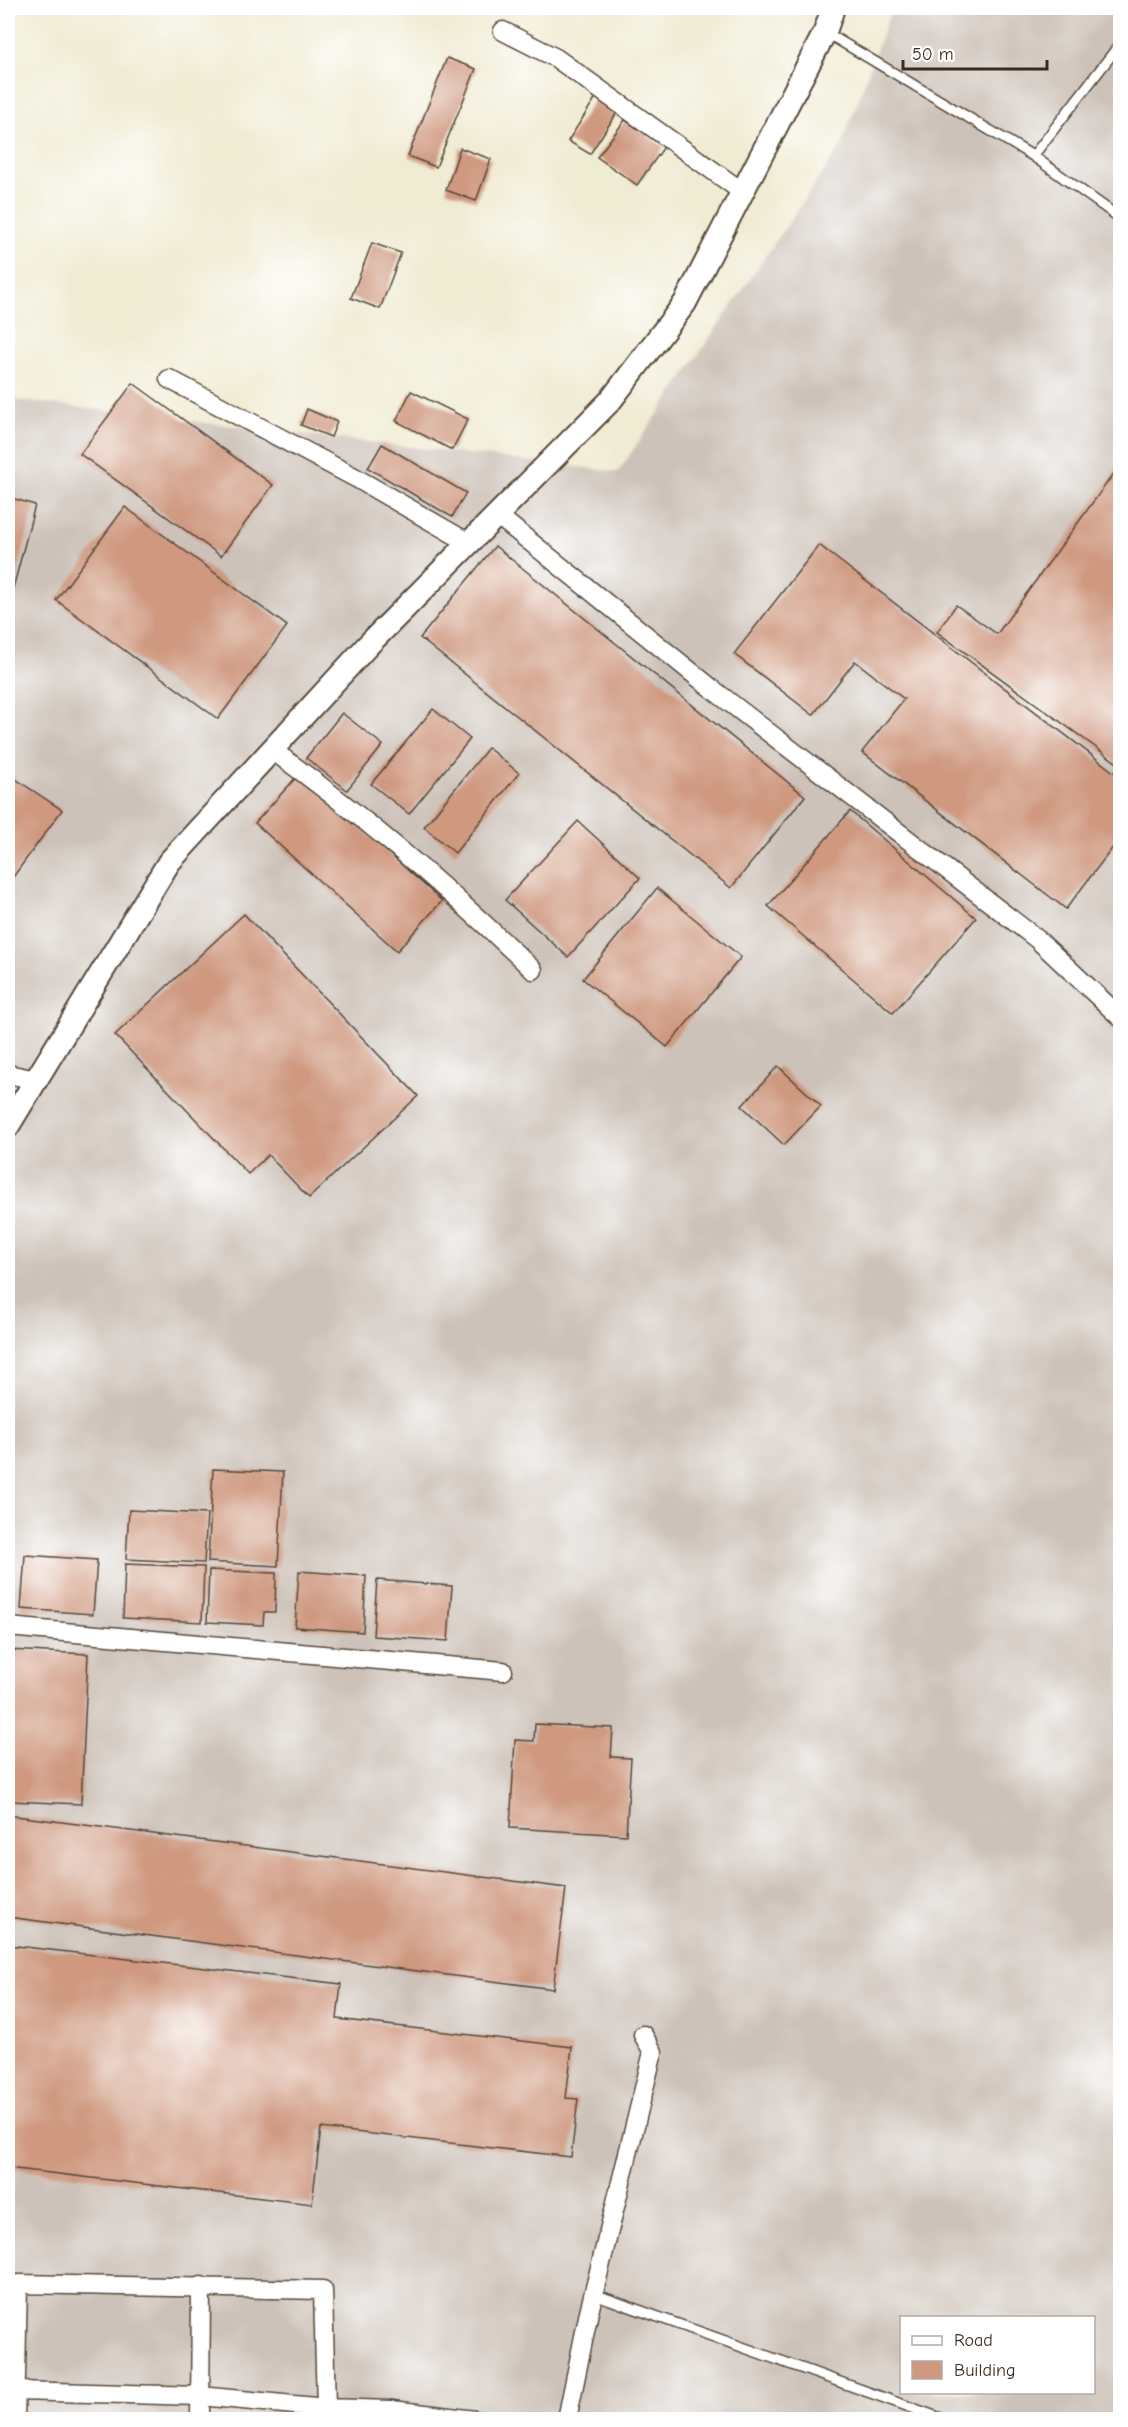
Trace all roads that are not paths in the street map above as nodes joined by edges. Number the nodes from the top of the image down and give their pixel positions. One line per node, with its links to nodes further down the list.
1 (833, 8): 3 (street)
2 (504, 31): 6 (street)
3 (825, 32): 5 (lane); 6 (street)
4 (1120, 44): 5 (lane)
5 (1033, 156): 7 (lane)
6 (744, 193): 9 (street)
7 (1120, 218)
8 (169, 379): 10 (street)
9 (497, 515): 10 (street); 13 (street)
10 (469, 543): 11 (street)
11 (272, 750): 12 (street); 15 (street)
12 (533, 970)
13 (1120, 1017)
14 (8, 1074): 15 (street)
15 (36, 1080): 16 (street)
16 (8, 1126)
17 (8, 1627): 18 (street)
18 (504, 1671)
19 (643, 2035): 22 (street)
20 (13, 2284): 21 (street); 23 (street)
21 (201, 2286): 24 (street); 25 (street)
22 (594, 2294): 30 (street); 31 (lane)
23 (17, 2391): 24 (street); 27 (street)
24 (201, 2396): 25 (street); 28 (street)
25 (326, 2408): 26 (street)
26 (391, 2415): 29 (street)
27 (15, 2420)
28 (200, 2420)
29 (475, 2420)
30 (564, 2420)
31 (946, 2420)

